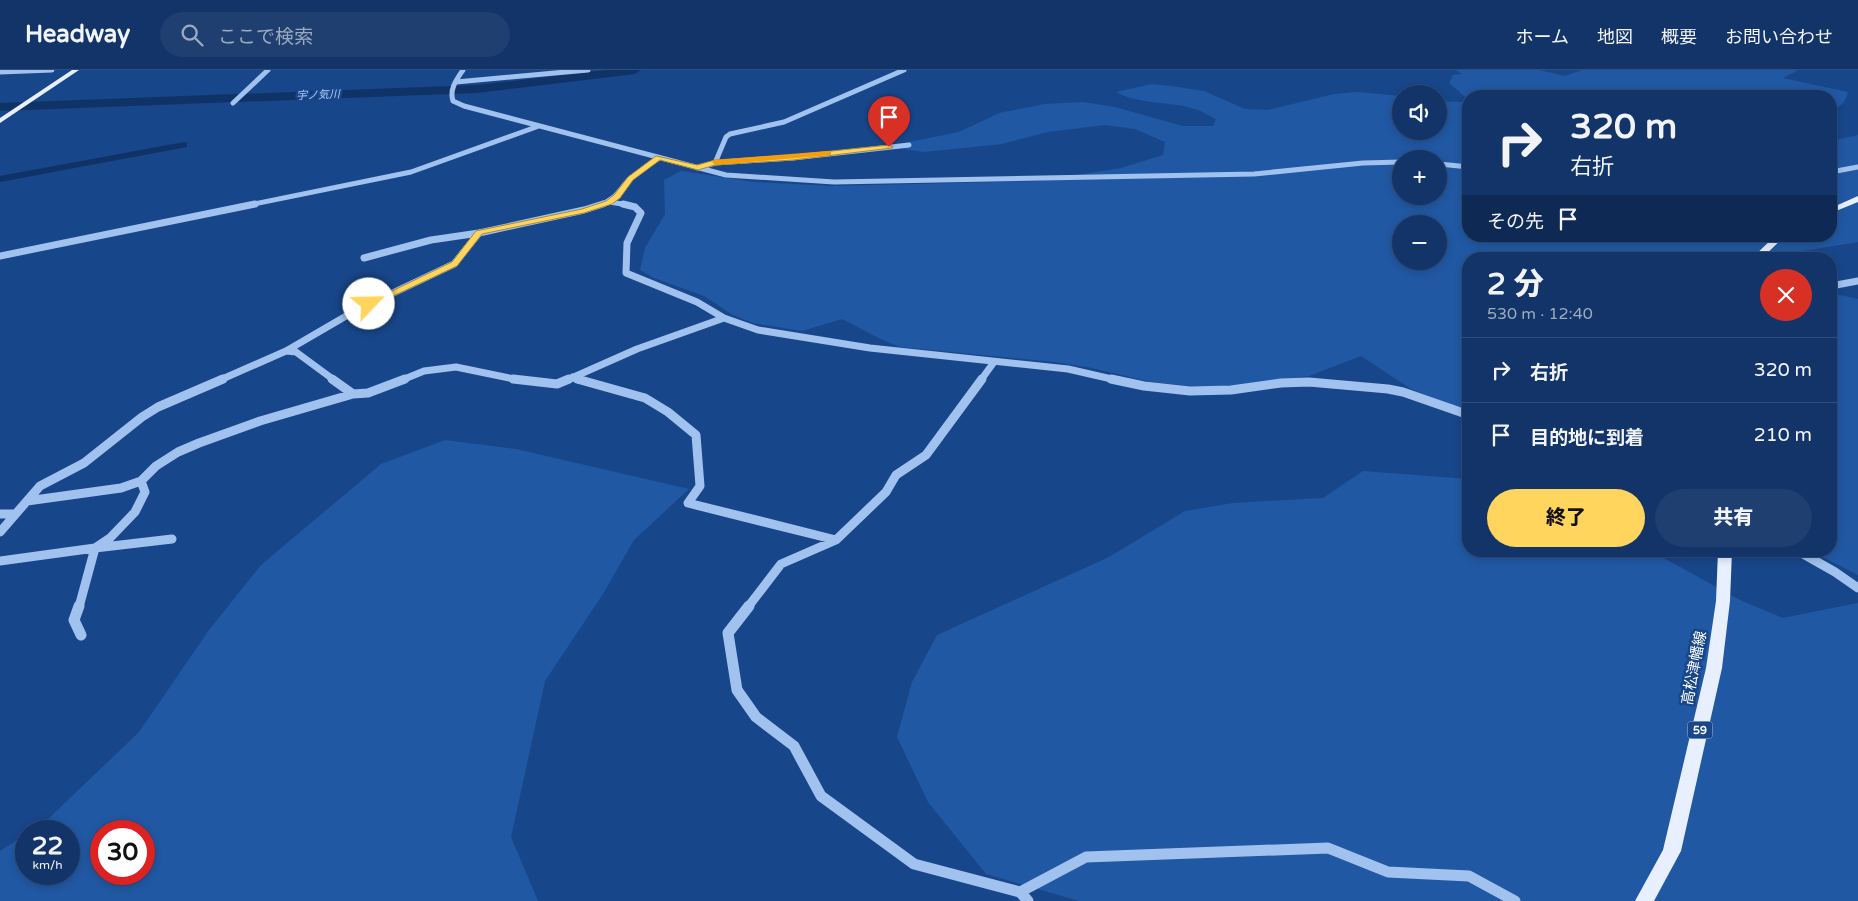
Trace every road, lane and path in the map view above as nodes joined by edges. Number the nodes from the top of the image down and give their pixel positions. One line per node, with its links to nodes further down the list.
1 (52, 70): 7 (street)
2 (76, 70): 12 (main road)
3 (268, 70): 11 (street)
4 (463, 70): 9 (street)
5 (588, 70): 9 (street)
6 (904, 70): 16 (street)
7 (21, 71): 8 (street)
8 (0, 72)
9 (456, 82): 10 (street)
10 (451, 95): 13 (street)
11 (233, 104)
12 (0, 121)
13 (539, 126): 15 (street); 29 (street)
14 (909, 145): 16 (street)
15 (659, 158): 21 (street); 24 (street)
16 (715, 162): 21 (street)
17 (1392, 162): 21 (street)
18 (1447, 165): 19 (street)
19 (1462, 166)
20 (1858, 167): 22 (street)
21 (698, 168)
22 (1837, 171)
23 (1858, 199): 25 (main road)
24 (609, 202): 26 (street); 33 (street)
25 (1837, 208)
26 (479, 233): 30 (street); 34 (street)
27 (1774, 242): 28 (main road)
28 (1763, 252)
29 (0, 256)
30 (364, 258)
31 (1858, 281): 32 (street)
32 (1837, 285)
33 (724, 318): 35 (street); 36 (street)
34 (286, 351): 37 (street); 40 (street)
35 (994, 362): 38 (street); 45 (street)
36 (573, 377): 37 (street); 45 (street)
37 (353, 394): 39 (street)
38 (1462, 413)
39 (141, 481): 40 (street); 46 (street)
40 (27, 501): 42 (street)
41 (0, 514): 42 (street)
42 (14, 514): 43 (street)
43 (0, 532)
44 (172, 539): 46 (street)
45 (836, 540): 52 (street)
46 (95, 548): 49 (street); 51 (street)
47 (1725, 557): 54 (main road, 高松津幡線 / 59)
48 (1809, 557): 50 (street)
49 (0, 561)
50 (1858, 588)
51 (81, 636)
52 (1024, 896): 53 (street)
53 (1515, 901)
54 (1644, 901)

